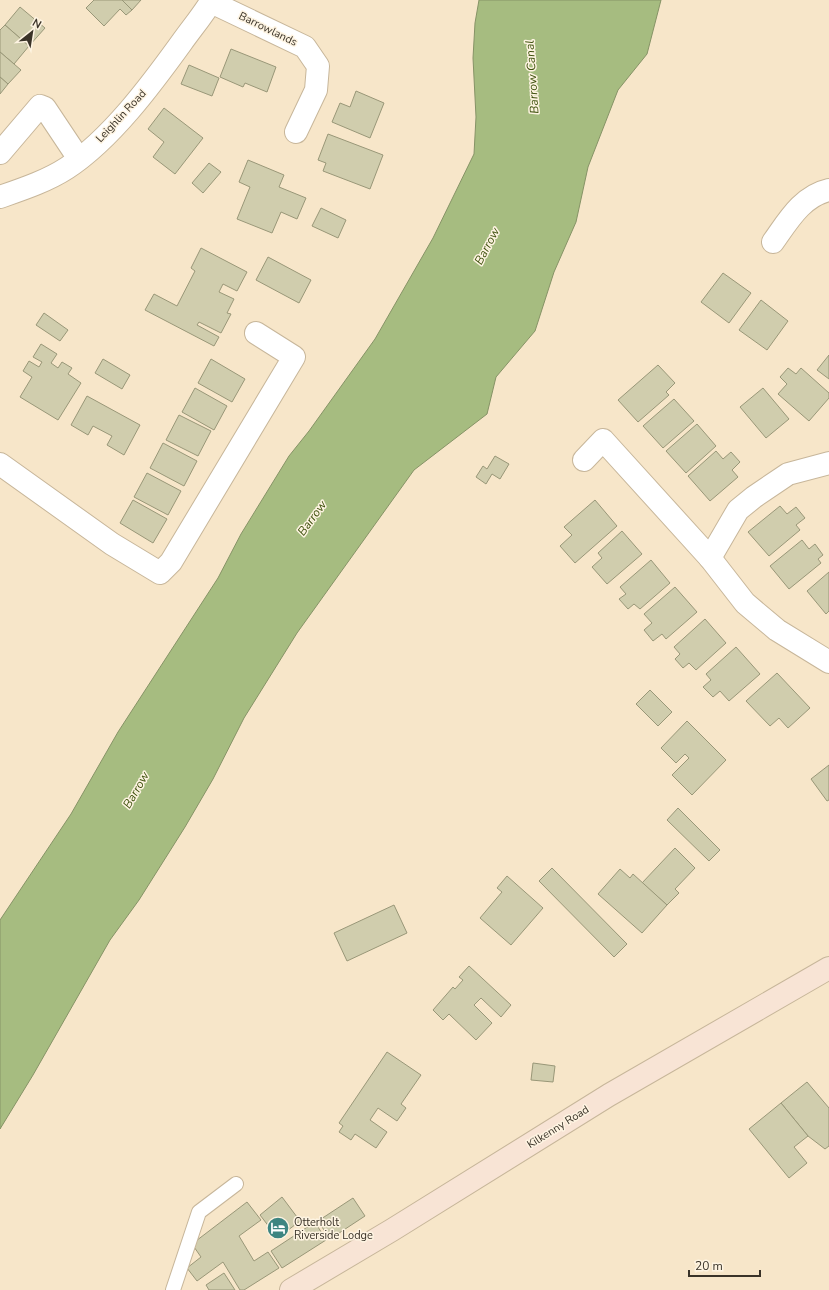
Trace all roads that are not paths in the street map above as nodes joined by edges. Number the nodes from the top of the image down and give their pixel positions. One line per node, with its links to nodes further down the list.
1 (211, 1): 2 (street, Barrowlands); 4 (street, Leighlin Road)
2 (296, 132)
3 (0, 153): 4 (street)
4 (79, 159): 6 (street, Leighlin Road)
5 (829, 190): 7 (street)
6 (0, 197)
7 (773, 242)
8 (256, 333): 11 (street)
9 (584, 460): 12 (street)
10 (829, 463): 12 (street)
11 (0, 464)
12 (710, 558): 13 (street)
13 (829, 662)
14 (829, 968): 17 (main road, Kilkenny Road)
15 (236, 1184): 16 (lane)
16 (173, 1290)
17 (291, 1290)

